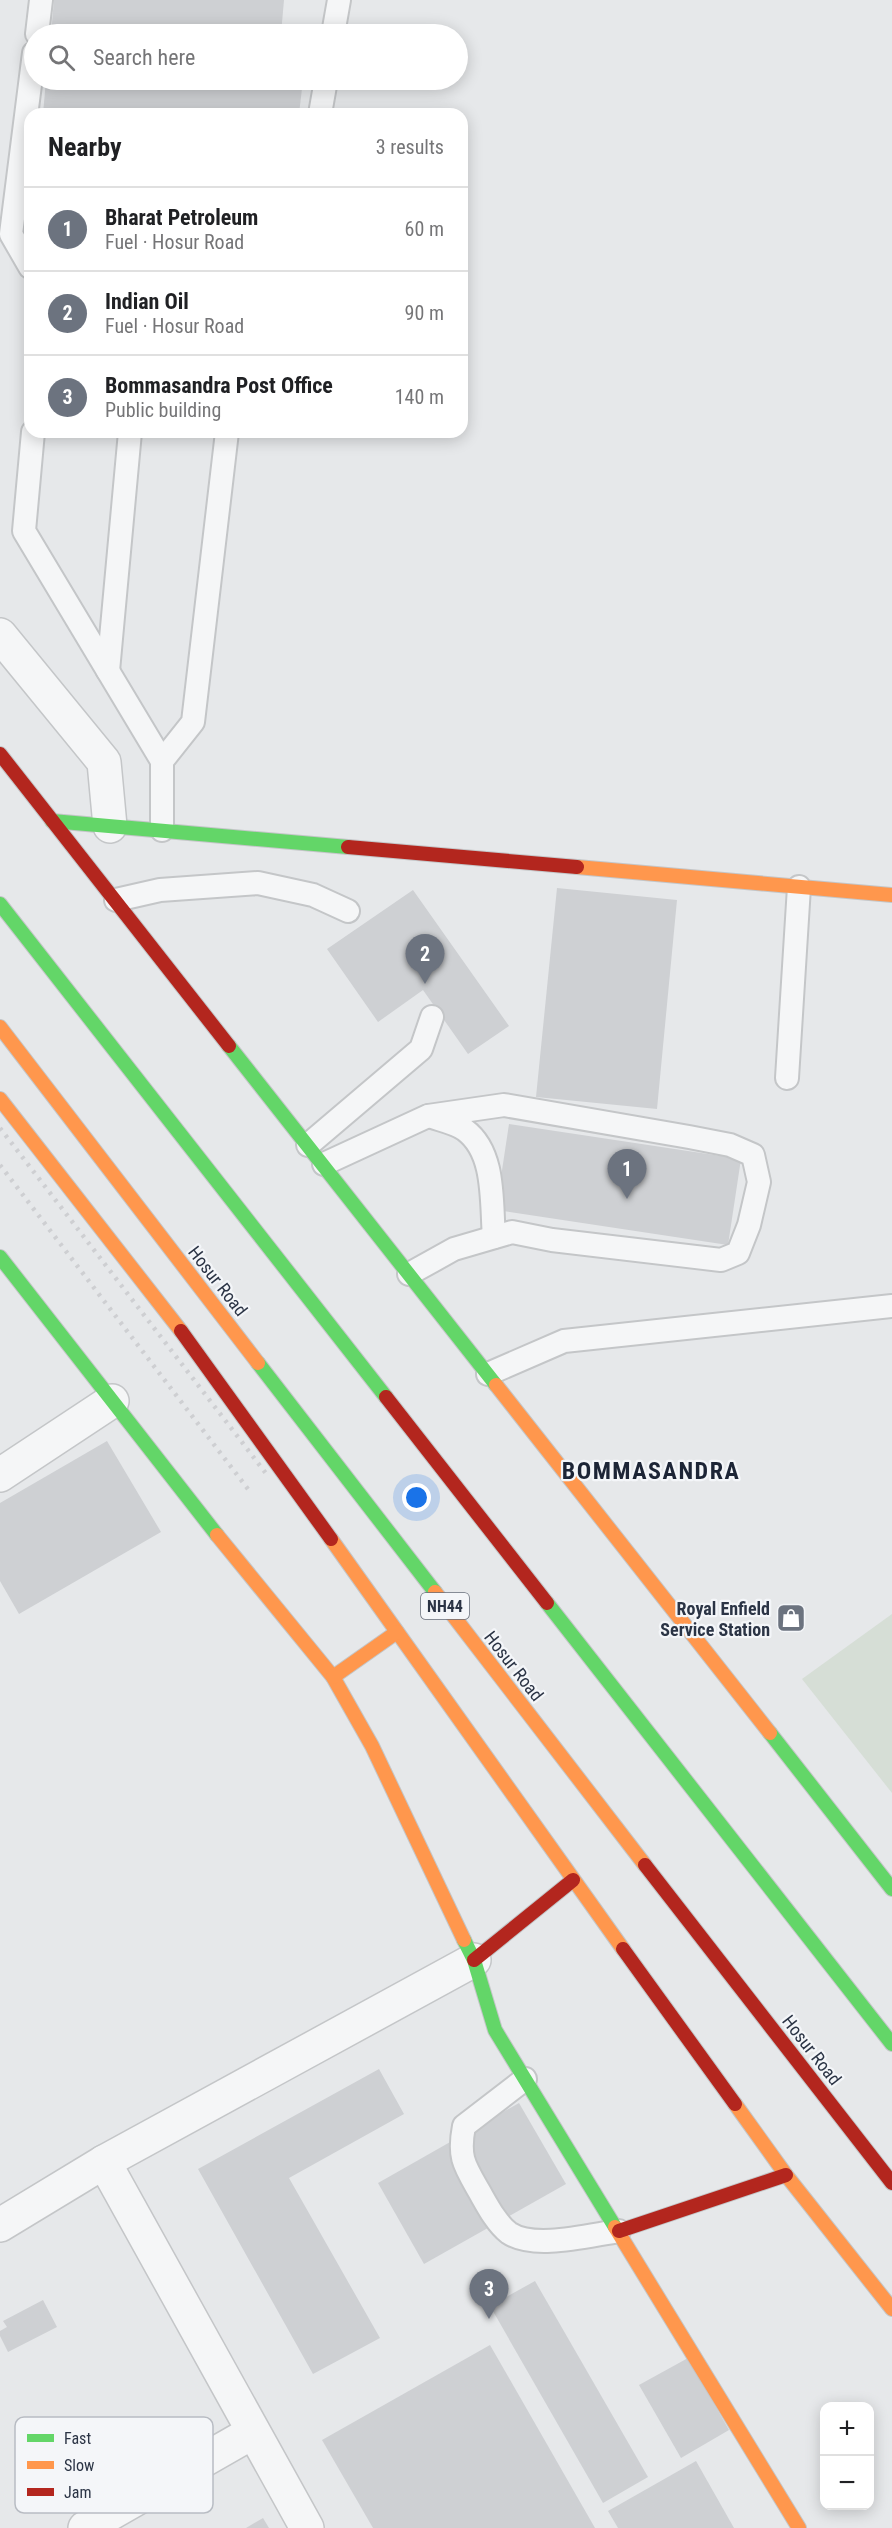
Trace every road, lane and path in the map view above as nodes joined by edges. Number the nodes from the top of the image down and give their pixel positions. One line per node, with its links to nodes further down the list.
1 (41, 0): 3 (lane)
2 (339, 0): 4 (lane)
3 (38, 24)
4 (335, 24)
5 (29, 90): 7 (lane)
6 (324, 90): 8 (lane)
7 (27, 108)
8 (321, 108)
9 (24, 132): 10 (lane)
10 (24, 257)
11 (32, 438): 15 (lane)
12 (129, 438): 15 (lane)
13 (226, 438): 17 (lane)
14 (0, 635): 19 (street)
15 (108, 671): 17 (lane)
16 (0, 754): 18 (main road)
17 (162, 761): 20 (lane)
18 (52, 821): 19 (main road); 23 (main road)
19 (110, 826): 20 (main road)
20 (162, 830): 21 (main road)
21 (799, 887): 22 (main road); 28 (lane)
22 (892, 895)
23 (117, 900): 25 (lane); 31 (main road)
24 (0, 904): 45 (main road)
25 (348, 911)
26 (432, 1017): 31 (lane)
27 (0, 1027): 49 (main road, Hosur Road / NH44)
28 (787, 1078)
29 (0, 1099): 40 (main road)
30 (428, 1116): 32 (lane); 33 (lane); 33 (lane)
31 (308, 1145): 32 (main road)
32 (324, 1164): 35 (main road)
33 (494, 1237): 35 (lane)
34 (0, 1257): 38 (main road)
35 (409, 1274): 37 (main road)
36 (892, 1306): 37 (lane)
37 (488, 1374): 43 (main road)
38 (112, 1401): 39 (street); 41 (main road)
39 (0, 1474)
40 (397, 1632): 41 (main road); 42 (main road)
41 (333, 1677): 44 (main road)
42 (573, 1880): 44 (main road); 48 (main road)
43 (892, 1889)
44 (474, 1960): 46 (main road); 47 (street)
45 (892, 2044)
46 (525, 2079): 51 (main road); 51 (lane)
47 (104, 2162): 50 (street); 53 (street)
48 (786, 2175): 51 (main road); 52 (main road)
49 (892, 2182)
50 (0, 2224)
51 (619, 2231): 58 (main road)
52 (892, 2309)
53 (253, 2432): 54 (street); 57 (street)
54 (213, 2455)
55 (111, 2513): 56 (street)
56 (85, 2528)
57 (307, 2528)
58 (799, 2528)

